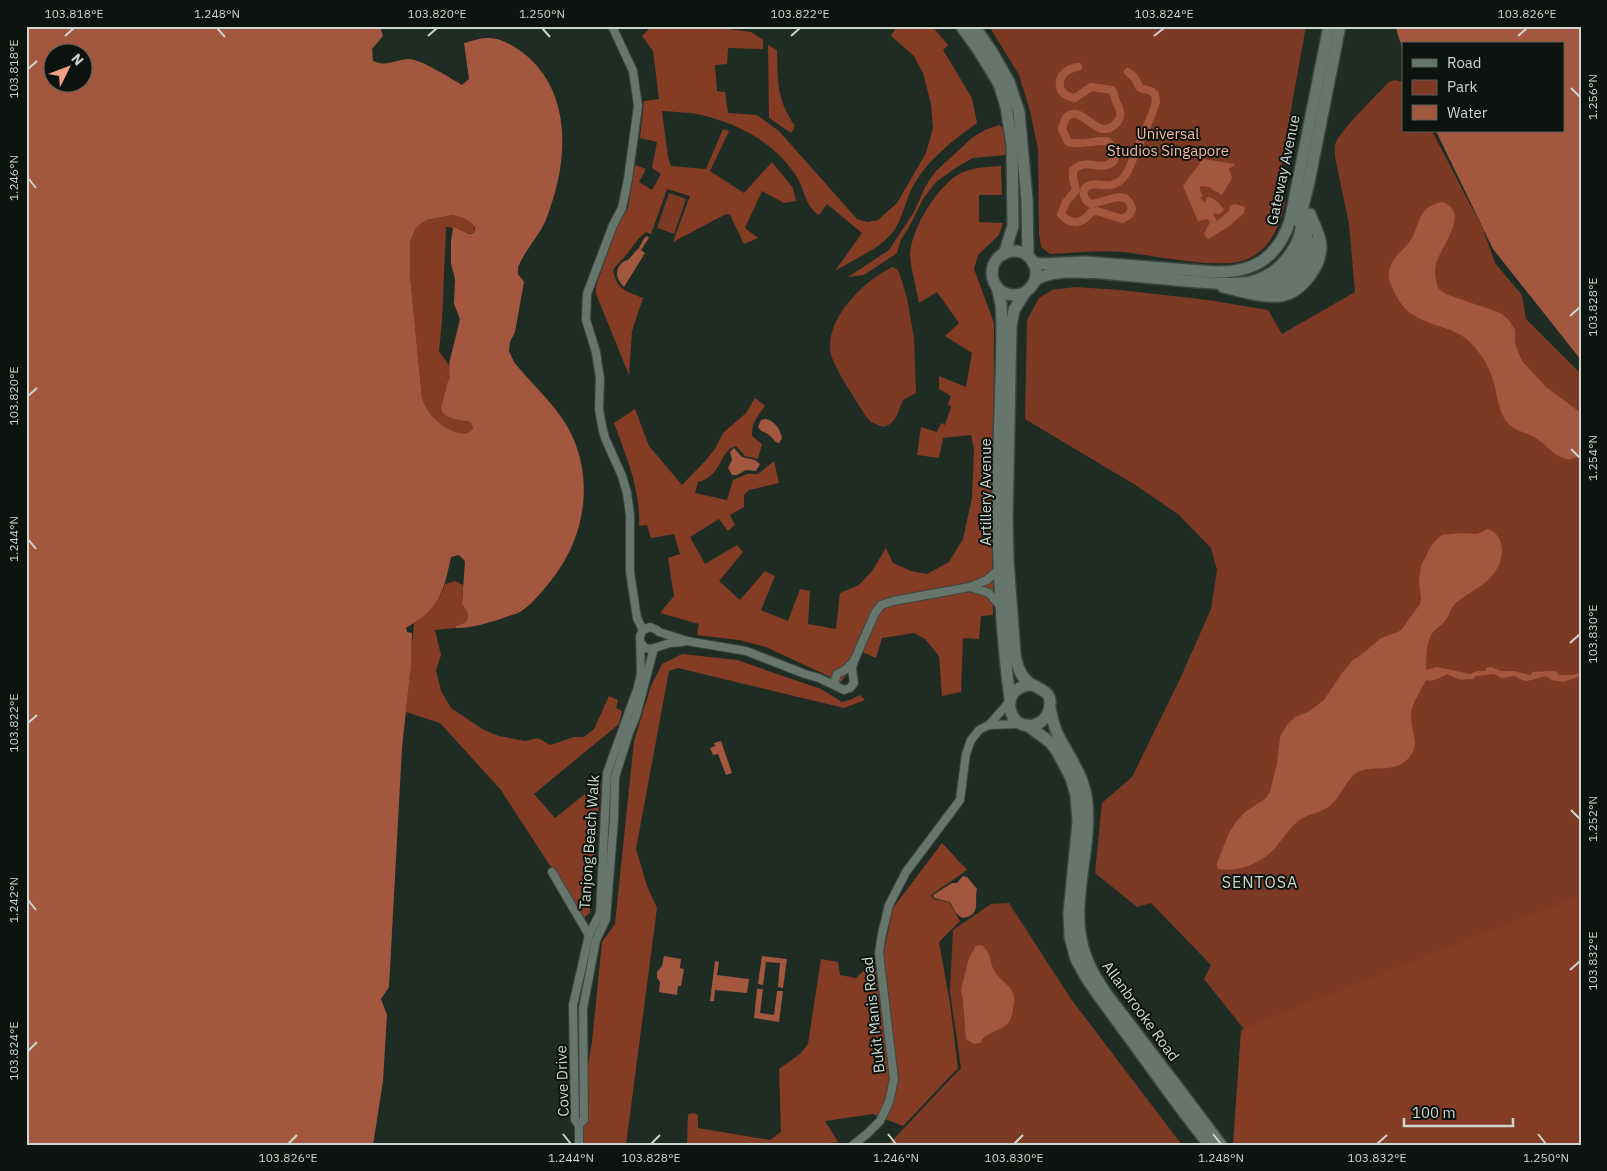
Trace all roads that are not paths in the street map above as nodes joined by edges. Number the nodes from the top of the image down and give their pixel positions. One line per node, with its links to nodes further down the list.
1 (612, 26): 21 (street)
2 (961, 26): 8 (street)
3 (974, 26): 9 (street)
4 (1328, 26): 9 (street, Gateway Avenue)
5 (1340, 26): 6 (street, Gateway Avenue)
6 (1306, 215): 7 (street, Gateway Avenue); 10 (street, Gateway Avenue); 14 (street, Gateway Avenue)
7 (1314, 225): 10 (street, Gateway Avenue); 17 (street, Gateway Avenue)
8 (1004, 254): 9 (street, Gateway Avenue); 15 (street)
9 (1030, 259): 11 (street)
10 (1301, 264): 12 (street, Gateway Avenue)
11 (1035, 280): 13 (street, Gateway Avenue); 16 (street)
12 (1284, 281): 14 (street, Gateway Avenue); 17 (street, Gateway Avenue)
13 (1206, 282): 14 (street, Gateway Avenue); 17 (street, Gateway Avenue)
14 (1234, 283)
15 (996, 287): 16 (street); 18 (street, Artillery Avenue)
16 (1024, 294): 32 (street, Artillery Avenue)
17 (1259, 294)
18 (1000, 568): 19 (street); 20 (street, Artillery Avenue)
19 (970, 587): 20 (street); 26 (street)
20 (1002, 610): 33 (street, Artillery Avenue)
21 (643, 630): 22 (street); 24 (street)
22 (660, 632): 23 (street); 25 (street)
23 (687, 641): 25 (street); 30 (street)
24 (641, 643): 25 (street); 38 (street, Tanjong Beach Walk)
25 (656, 647): 35 (street, Tanjong Beach Walk)
26 (854, 661): 27 (street); 29 (street)
27 (845, 670): 28 (street); 29 (street)
28 (837, 674): 30 (street); 31 (street)
29 (853, 674): 31 (street)
30 (819, 678): 31 (street)
31 (836, 685)
32 (1033, 685): 33 (street); 34 (street, Artillery Avenue)
33 (1010, 700): 36 (street); 37 (street, Artillery Avenue)
34 (1050, 708): 37 (street); 48 (street, Allanbrooke Road)
35 (634, 721): 38 (street); 42 (street, Tanjong Beach Walk)
36 (989, 725): 37 (street); 46 (street, Bukit Manis Road)
37 (1025, 725): 47 (street, Allanbrooke Road)
38 (623, 730): 40 (street, Tanjong Beach Walk)
39 (552, 872): 40 (street)
40 (589, 935): 41 (street, Tanjong Beach Walk)
41 (574, 1035): 42 (street); 44 (street, Cove Drive)
42 (583, 1035): 43 (street, Tanjong Beach Walk)
43 (583, 1049): 44 (street, Cove Drive)
44 (580, 1126): 45 (street, Cove Drive)
45 (579, 1145)
46 (852, 1145)
47 (1209, 1145)
48 (1221, 1145)

